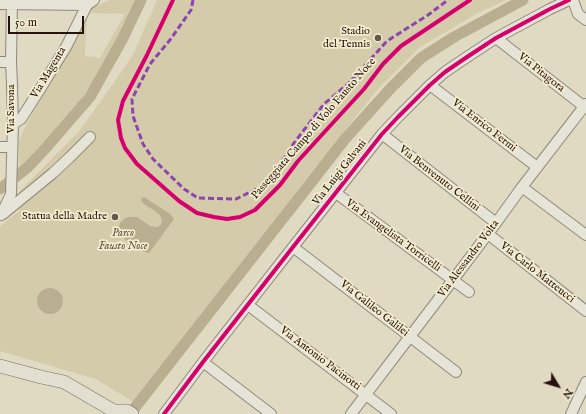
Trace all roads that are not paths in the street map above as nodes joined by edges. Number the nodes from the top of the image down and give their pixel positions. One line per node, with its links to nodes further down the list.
1 (569, 0): 7 (street, Via Luigi Galvani)
2 (573, 0): 6 (street)
3 (12, 2): 4 (street); 5 (street); 9 (street, Via Savona)
4 (89, 2): 12 (street, Via Magenta)
5 (0, 4)
6 (586, 20)
7 (496, 38): 10 (street, Via Luigi Galvani); 11 (street, Via Pitagora)
8 (0, 62): 9 (street)
9 (11, 62): 12 (street, Via Savona)
10 (430, 85): 13 (street, Via Luigi Galvani); 17 (street, Via Enrico Fermi)
11 (585, 106): 17 (street, Via Alessandro Volta)
12 (12, 124): 16 (street, Via Savona)
13 (382, 134): 19 (street, Via Luigi Galvani); 21 (street, Via Benvenuto Cellini)
14 (90, 137): 20 (street)
15 (0, 147): 16 (street)
16 (12, 147): 20 (street, Via Savona)
17 (537, 167): 18 (street, Via Alessandro Volta)
18 (522, 187): 21 (street, Via Alessandro Volta); 23 (street)
19 (336, 193): 24 (street, Via Luigi Galvani); 25 (street, Via Evangelista Torricelli)
20 (1, 216)
21 (496, 223): 22 (street, Via Alessandro Volta)
22 (488, 234): 25 (street, Via Alessandro Volta); 28 (street, Via Carlo Matteucci)
23 (586, 235)
24 (293, 247): 27 (street, Via Luigi Galvani); 29 (street, Via Galileo Galilei)
25 (453, 280): 26 (street, Via Evangelista Torricelli); 29 (street, Via Alessandro Volta)
26 (469, 292)
27 (248, 305): 30 (street, Via Luigi Galvani); 34 (street, Via Antonio Pacinotti)
28 (586, 311)
29 (410, 337): 32 (street, Via Galileo Galilei); 34 (street, Via Alessandro Volta)
30 (203, 362): 35 (street, Via Luigi Galvani); 38 (street)
31 (0, 366): 36 (main road)
32 (456, 372)
33 (586, 382): 41 (street)
34 (366, 395): 39 (street, Via Alessandro Volta); 40 (street, Via Antonio Pacinotti)
35 (166, 410): 37 (street, Via Luigi Galvani)
36 (122, 412)
37 (160, 414)
38 (271, 414)
39 (351, 414)
40 (391, 414)
41 (571, 414)

